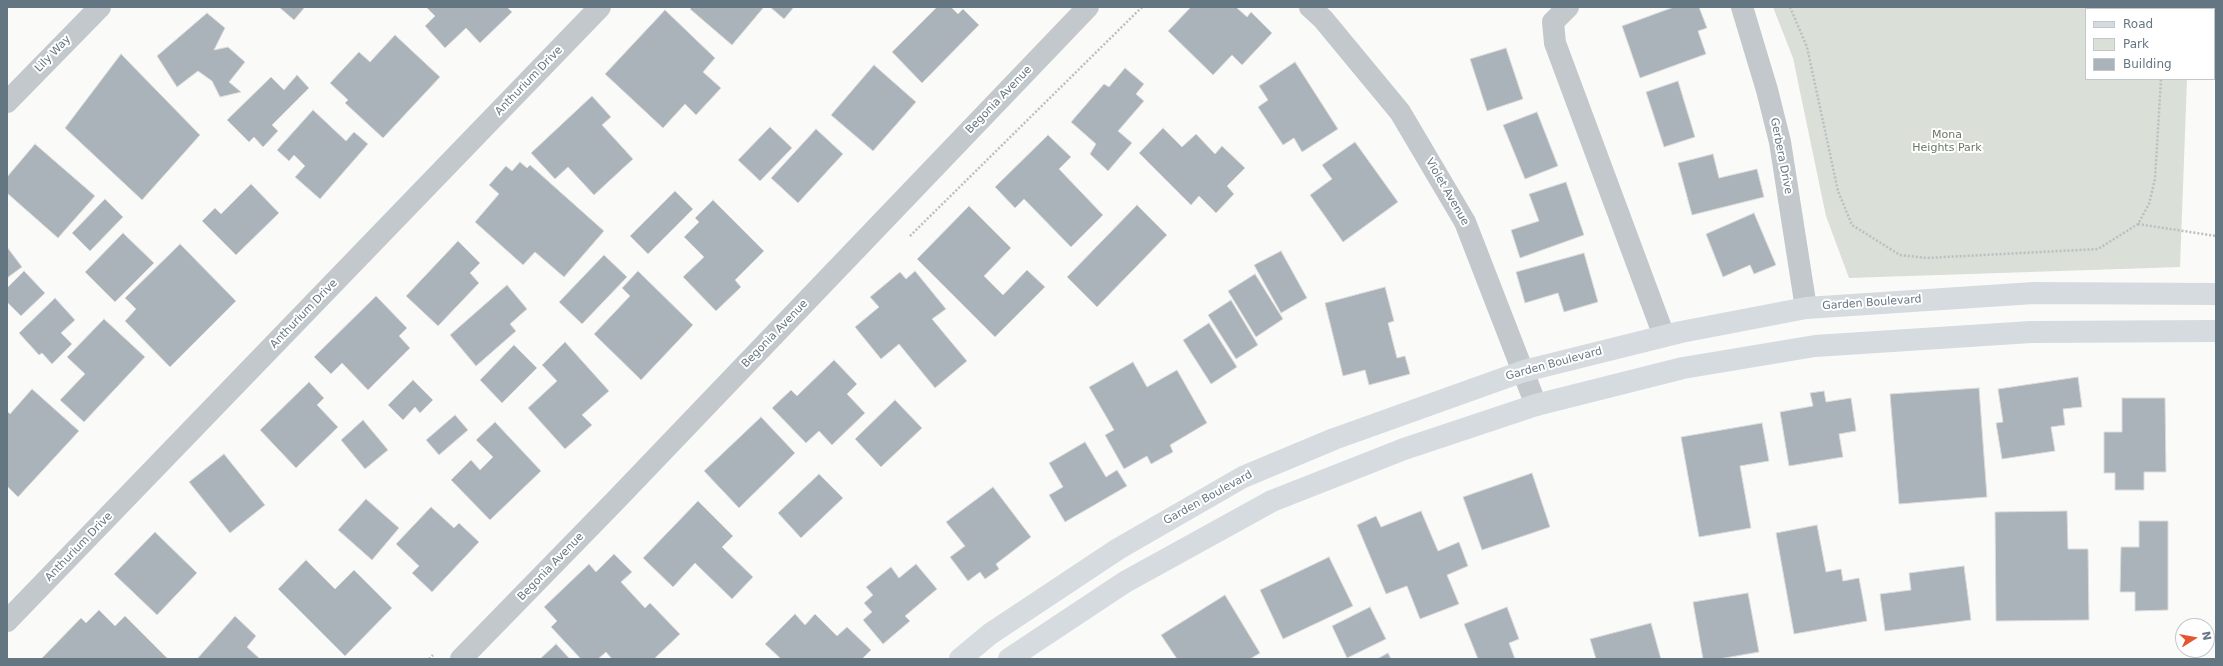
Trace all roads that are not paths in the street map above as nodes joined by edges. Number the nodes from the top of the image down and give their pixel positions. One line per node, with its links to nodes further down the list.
1 (100, 7): 7 (street, Lily Way)
2 (600, 7): 14 (street, Anthurium Drive)
3 (1088, 7): 15 (street, Begonia Avenue)
4 (1310, 7): 12 (street, Violet Avenue)
5 (1568, 7): 11 (street)
6 (1742, 7): 9 (street, Gerbera Drive)
7 (7, 102)
8 (2216, 294): 9 (street, Garden Boulevard)
9 (1806, 308): 11 (street, Garden Boulevard)
10 (2216, 331): 13 (street)
11 (1664, 336): 12 (street, Garden Boulevard)
12 (1524, 371): 13 (street, Violet Avenue); 16 (street, Garden Boulevard)
13 (1536, 404): 17 (street)
14 (7, 621)
15 (461, 659)
16 (960, 659)
17 (1009, 659)

